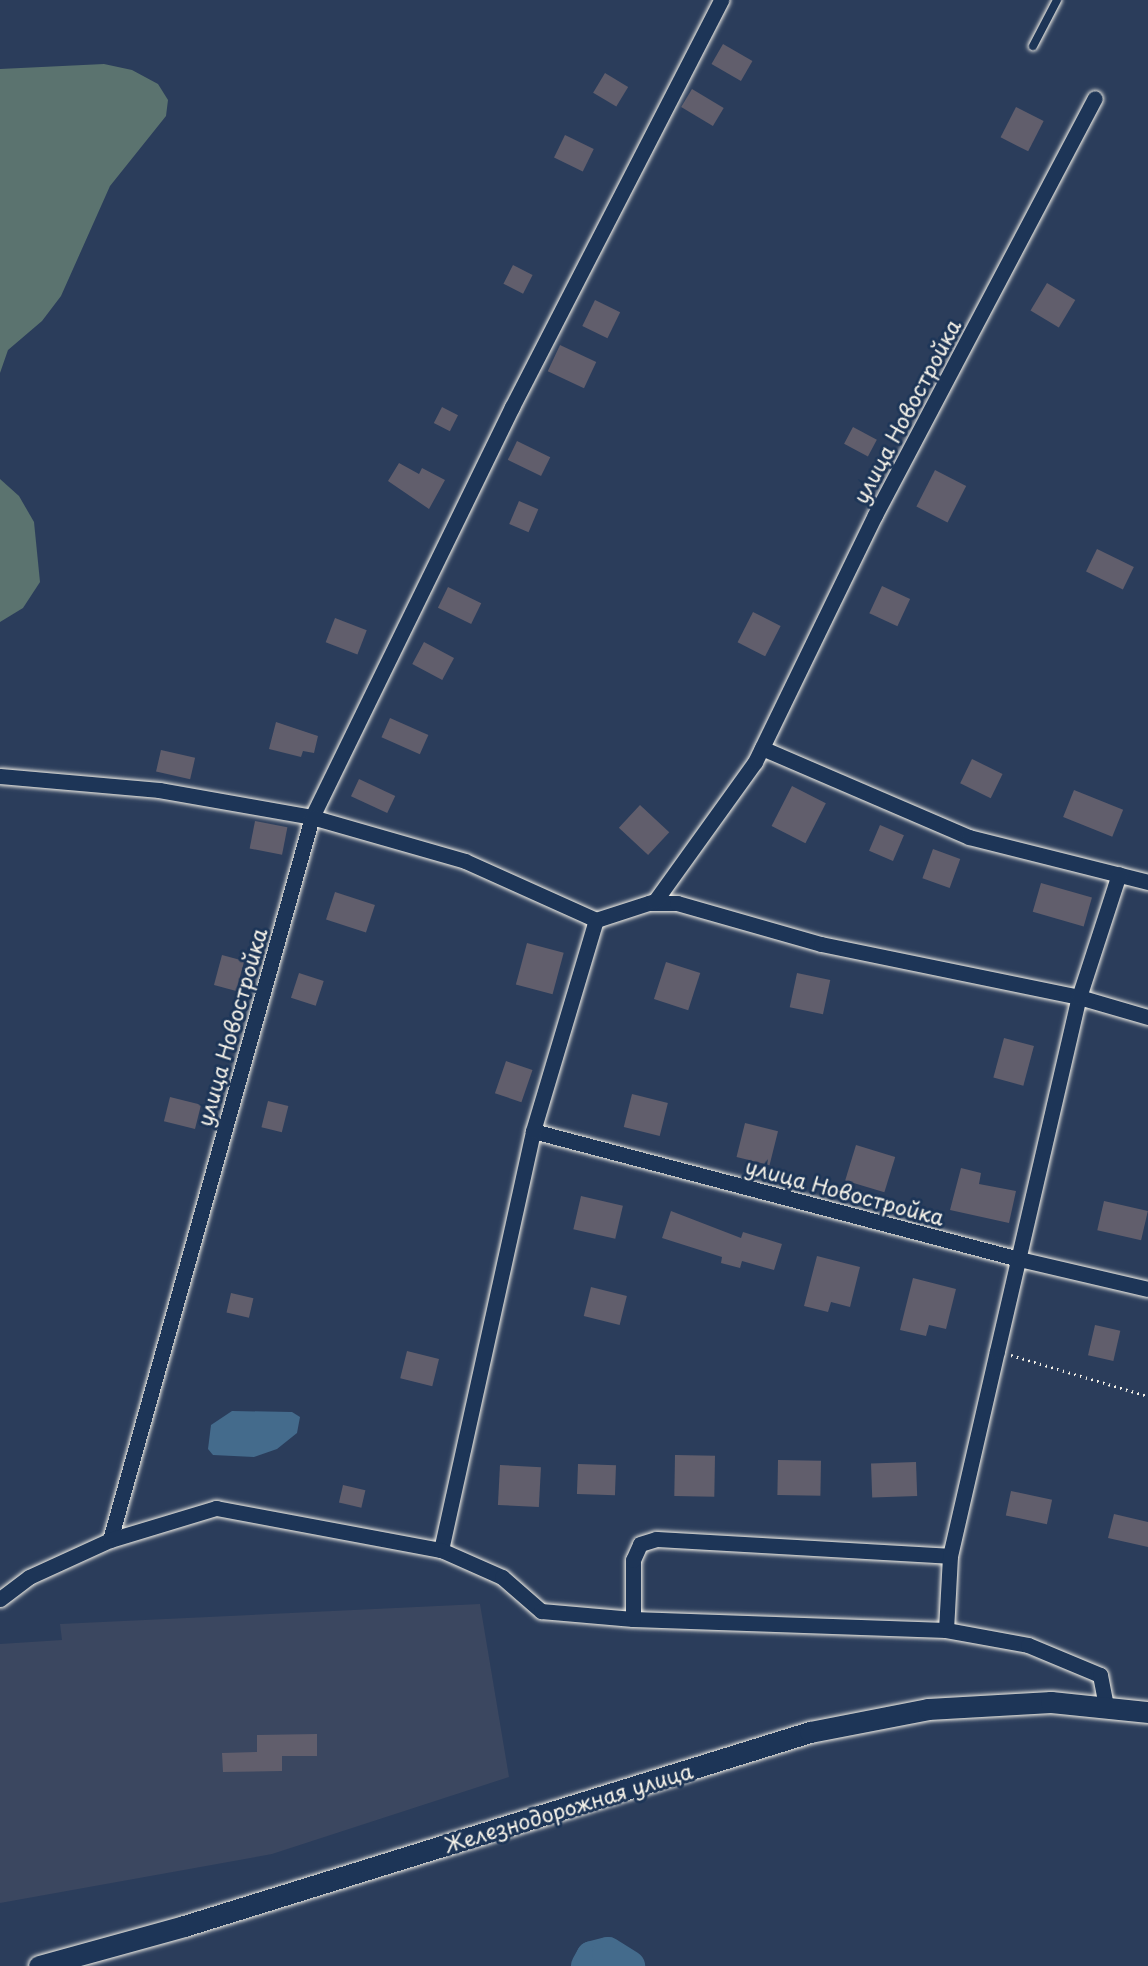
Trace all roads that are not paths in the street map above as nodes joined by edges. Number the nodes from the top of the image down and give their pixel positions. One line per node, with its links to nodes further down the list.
1 (721, 0): 7 (street, улица Новостройка)
2 (1057, 0): 3 (lane)
3 (1033, 46)
4 (1095, 98): 5 (street, улица Новостройка)
5 (762, 748): 8 (street); 10 (street, улица Новостройка)
6 (0, 776): 7 (street)
7 (312, 817): 11 (street); 17 (street, улица Новостройка)
8 (1119, 874): 9 (street); 12 (street)
9 (1148, 882)
10 (649, 903): 11 (street, улица Новостройка); 12 (street, улица Новостройка)
11 (596, 920): 14 (street)
12 (1079, 998): 13 (street, улица Новостройка); 15 (street)
13 (1148, 1017)
14 (533, 1131): 15 (street, улица Новостройка); 18 (street)
15 (1019, 1259): 16 (street, улица Новостройка); 19 (street)
16 (1148, 1289)
17 (110, 1540): 18 (street); 20 (street)
18 (441, 1550): 21 (street)
19 (950, 1556): 21 (street); 22 (street)
20 (0, 1599)
21 (633, 1619): 22 (street)
22 (946, 1630): 23 (street)
23 (1106, 1707): 24 (street, Железнодорожная улица); 25 (street, Железнодорожная улица)
24 (1148, 1712)
25 (71, 1961): 26 (street, Железнодорожная улица)
26 (39, 1966)

